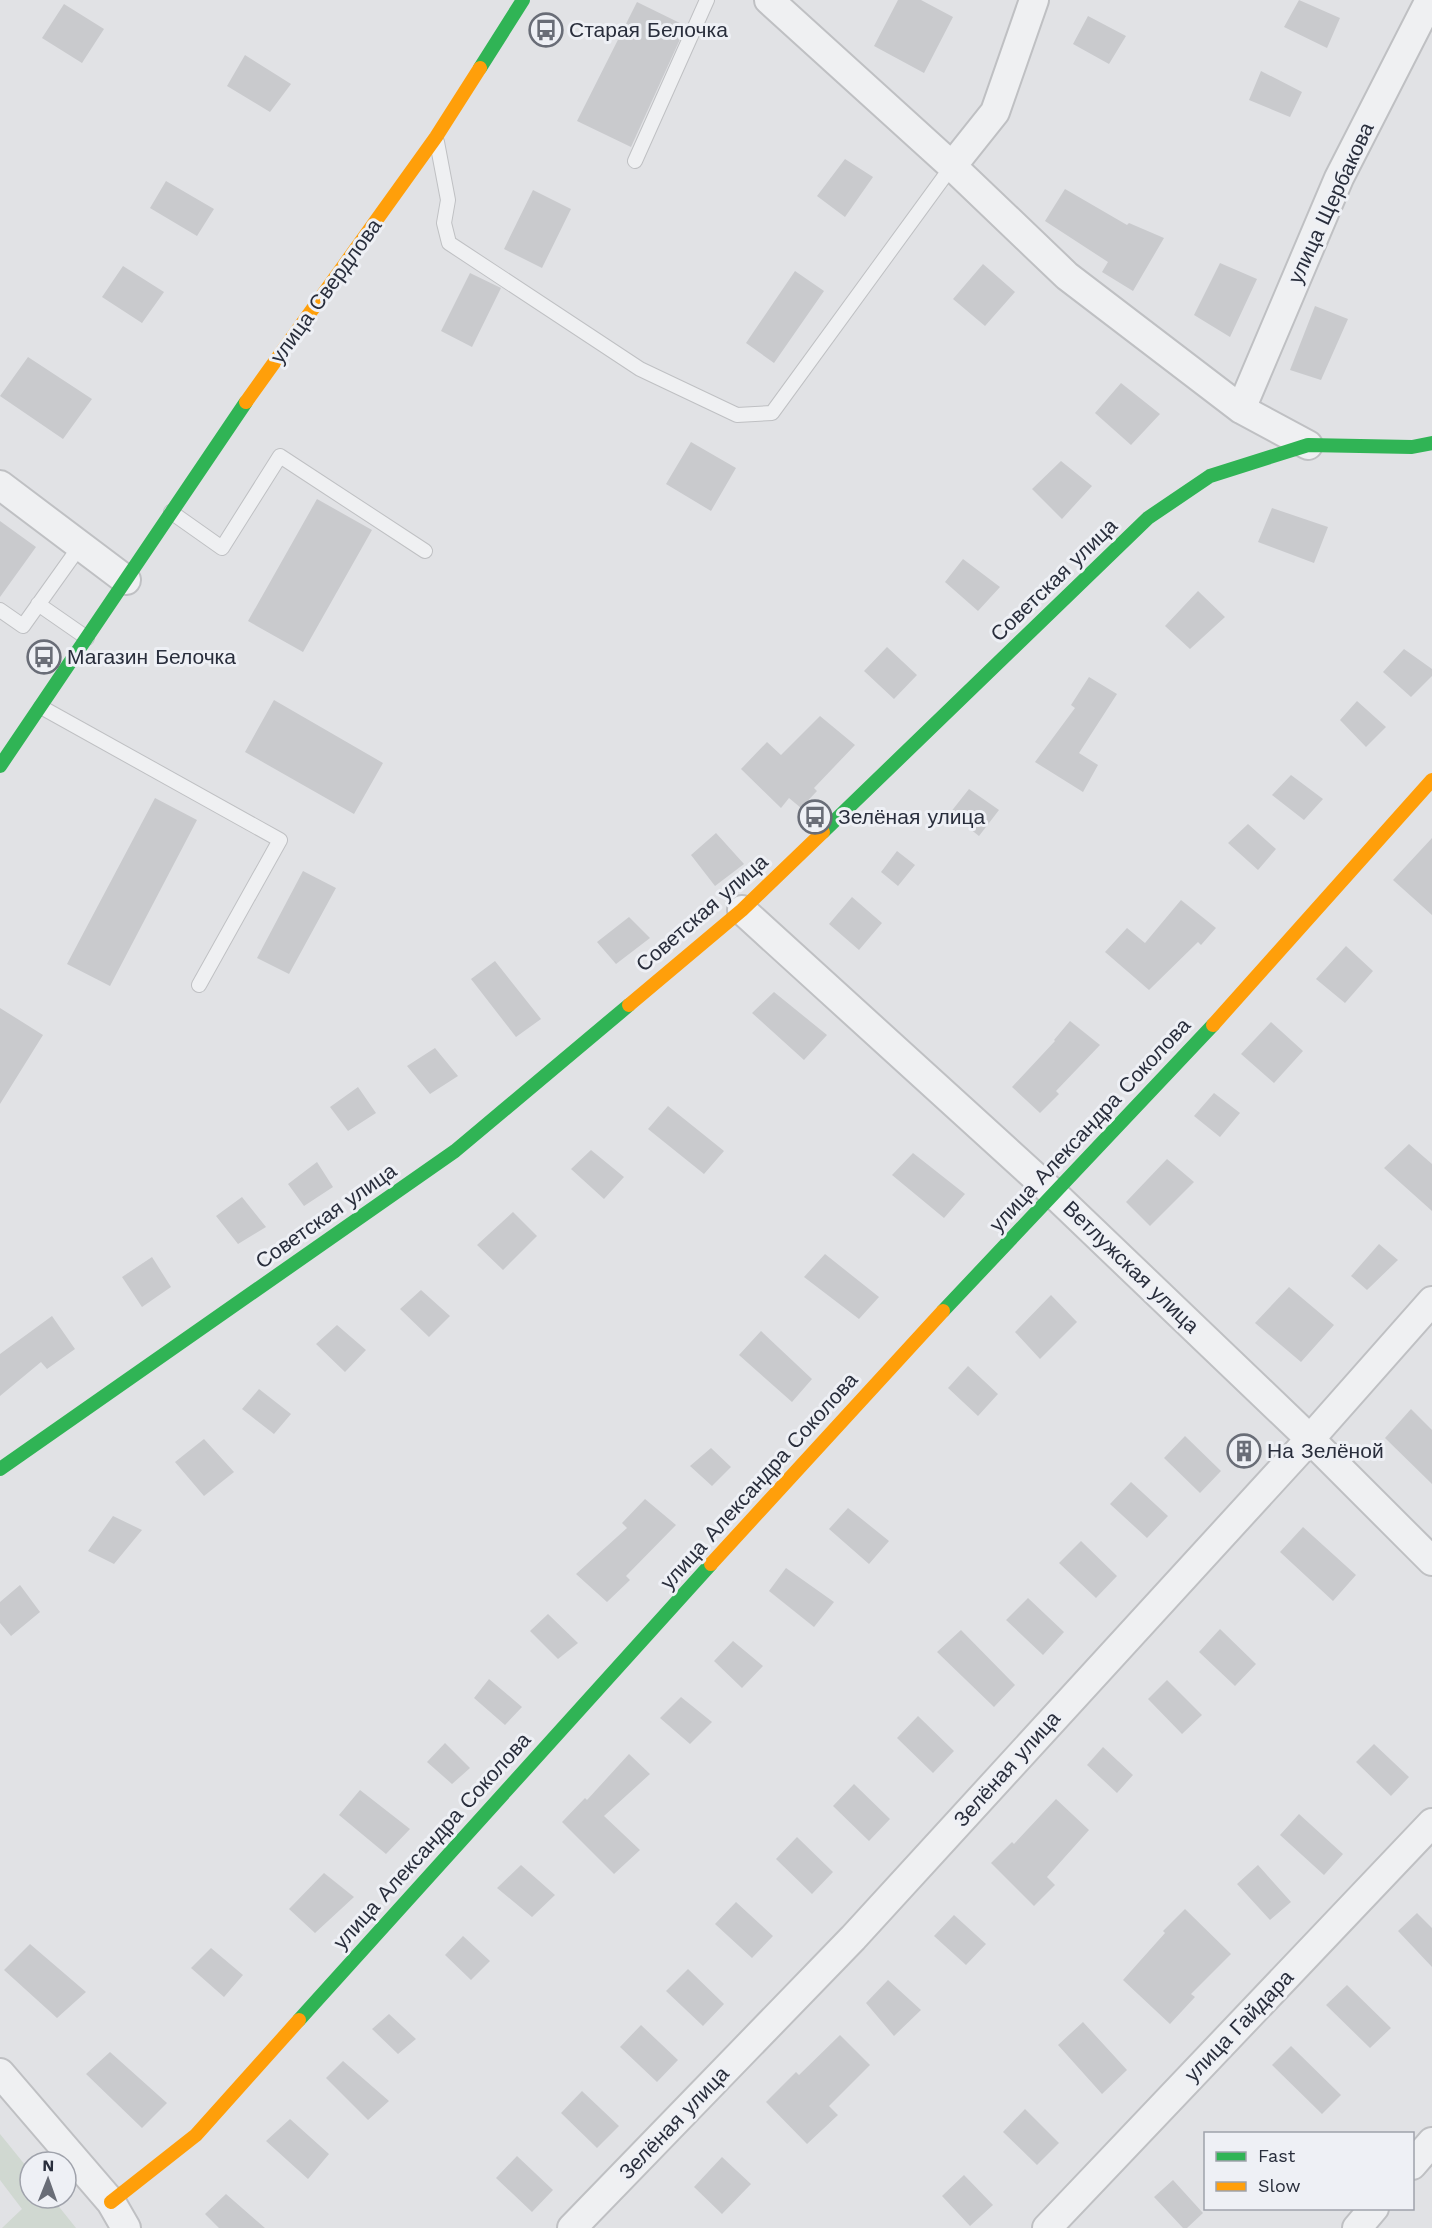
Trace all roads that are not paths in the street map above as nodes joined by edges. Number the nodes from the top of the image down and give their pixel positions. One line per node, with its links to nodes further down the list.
1 (523, 0): 6 (street, улица Свердлова)
2 (707, 0): 7 (lane)
3 (769, 0): 8 (street)
4 (1034, 0): 8 (street)
5 (1430, 0): 9 (street, улица Щербакова)
6 (436, 137): 8 (lane); 13 (street, улица Свердлова)
7 (635, 161)
8 (952, 166): 9 (street)
9 (1240, 409): 11 (street)
10 (1432, 443): 11 (street, Советская улица)
11 (1308, 445): 23 (street, Советская улица)
12 (0, 485): 14 (street)
13 (171, 512): 15 (lane); 16 (street, улица Свердлова)
14 (80, 546): 16 (street); 17 (lane)
15 (425, 551)
16 (126, 580): 19 (street, улица Свердлова)
17 (38, 604): 18 (lane); 19 (lane)
18 (0, 610)
19 (87, 638): 20 (street, улица Свердлова)
20 (41, 707): 21 (street, улица Свердлова); 24 (lane)
21 (0, 766)
22 (1432, 780): 25 (street, улица Александра Соколова)
23 (742, 910): 25 (street, Ветлужская улица); 28 (street, Советская улица)
24 (199, 986)
25 (1053, 1193): 27 (street, Ветлужская улица); 34 (street, улица Александра Соколова)
26 (1432, 1301): 27 (street, Зелёная улица)
27 (1310, 1439): 29 (street, Ветлужская улица); 37 (street, Зелёная улица)
28 (0, 1469)
29 (1432, 1561)
30 (1432, 1823): 38 (street, улица Гайдара)
31 (0, 2073): 34 (street)
32 (1432, 2142): 33 (street)
33 (1414, 2164)
34 (111, 2202): 36 (street)
35 (1372, 2210): 39 (street)
36 (126, 2228)
37 (572, 2228)
38 (1047, 2228)
39 (1357, 2228)

